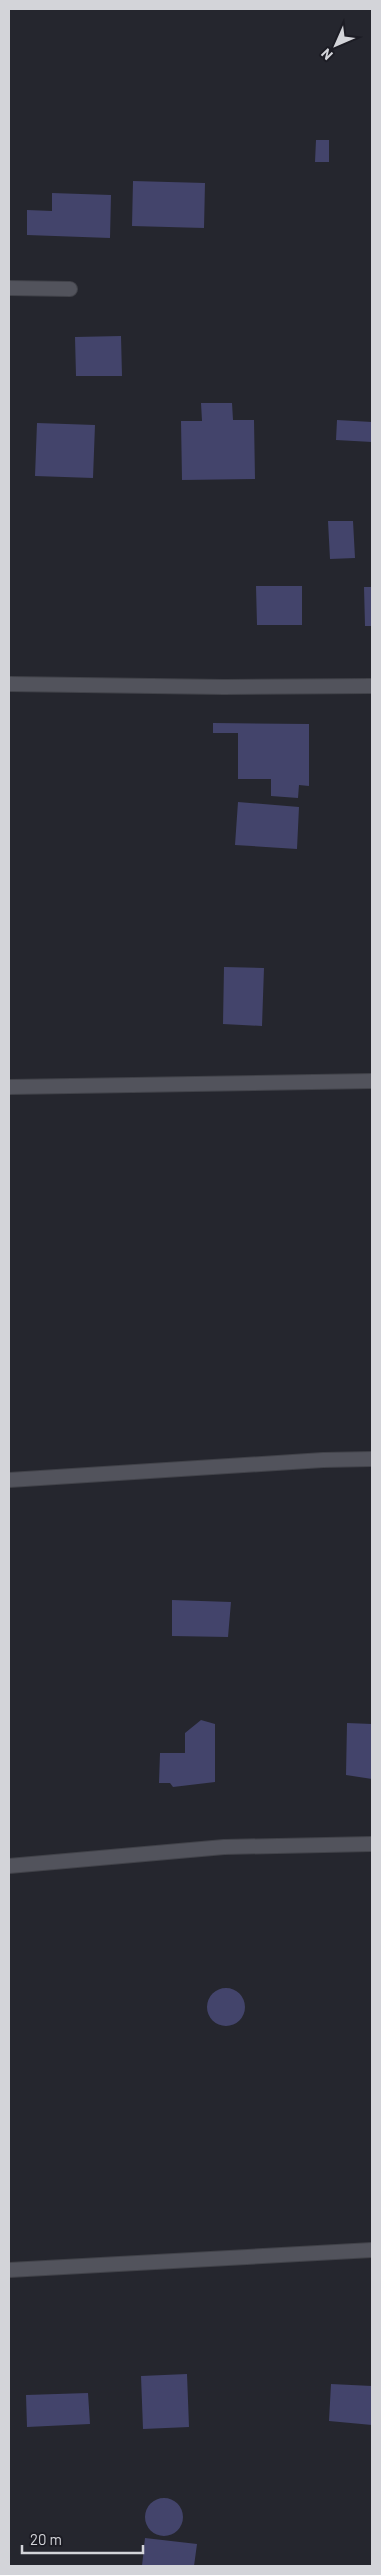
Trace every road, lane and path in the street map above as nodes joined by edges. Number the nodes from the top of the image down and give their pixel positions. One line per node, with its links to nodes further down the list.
1 (9, 288): 2 (street)
2 (70, 289)
3 (9, 684): 4 (street)
4 (372, 686)
5 (372, 1081): 6 (street)
6 (9, 1087)
7 (372, 1459): 8 (street)
8 (9, 1480)
9 (372, 1844): 10 (street)
10 (9, 1866)
11 (372, 2250): 12 (street)
12 (9, 2270)

